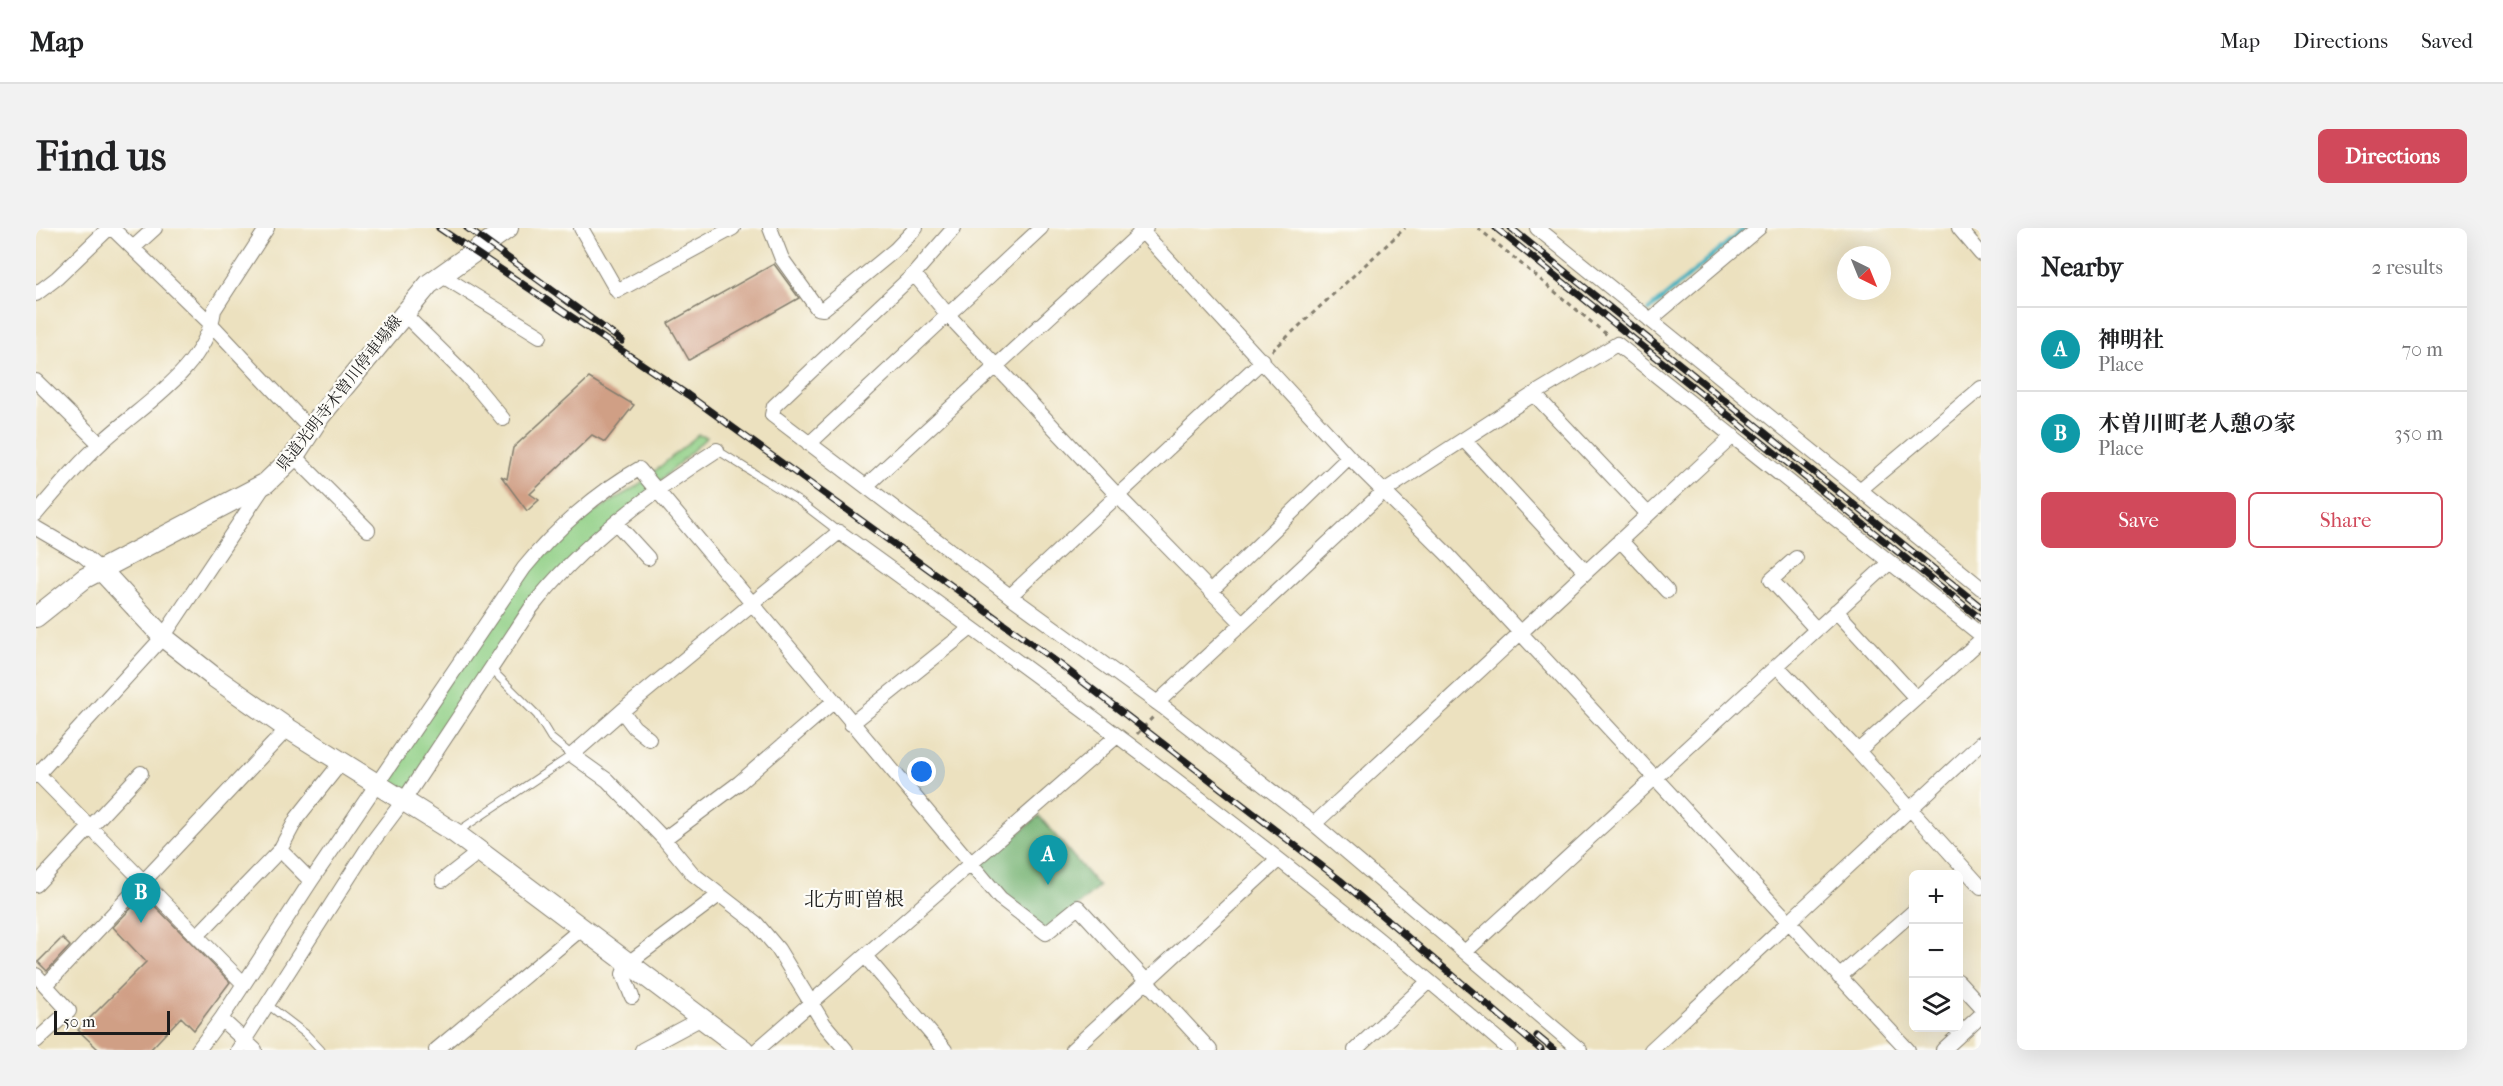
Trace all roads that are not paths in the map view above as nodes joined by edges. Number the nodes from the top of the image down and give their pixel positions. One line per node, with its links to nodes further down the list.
1 (111, 228): 15 (street); 19 (street)
2 (154, 228): 15 (street)
3 (267, 228): 23 (street)
4 (508, 228): 18 (street, 県道光明寺木曽川停車場線)
5 (581, 228): 6 (street)
6 (733, 228)
7 (770, 228): 8 (street)
8 (916, 228)
9 (954, 228): 17 (street)
10 (1041, 228): 21 (street)
11 (1537, 228): 22 (street)
12 (1759, 228): 22 (street)
13 (1142, 229): 25 (street); 26 (street)
14 (1962, 229): 16 (street)
15 (133, 248): 23 (street)
16 (1981, 254)
17 (914, 274): 21 (street); 35 (street)
18 (441, 275): 20 (street, 県道光明寺木曽川停車場線); 24 (street)
19 (36, 294)
20 (403, 313): 30 (street); 31 (street, 県道光明寺木曽川停車場線)
21 (948, 315): 26 (street); 35 (street)
22 (1650, 320): 41 (street)
23 (212, 326): 31 (street); 34 (street)
24 (540, 336)
25 (1263, 360): 38 (street); 44 (street)
26 (996, 366): 40 (street); 44 (street)
27 (36, 381): 34 (street)
28 (1981, 388): 41 (street)
29 (1534, 394): 32 (street); 33 (street); 46 (street)
30 (503, 419)
31 (311, 430): 37 (street, 県道光明寺木曽川停車場線)
32 (1733, 436): 46 (street); 54 (street)
33 (1464, 440): 43 (street); 56 (street)
34 (100, 444): 45 (street)
35 (809, 444): 40 (street)
36 (717, 450): 42 (street); 50 (lane)
37 (294, 456): 39 (street, 県道光明寺木曽川停車場線); 49 (street)
38 (1349, 457): 43 (street); 58 (street)
39 (266, 483): 55 (street, 県道光明寺木曽川停車場線); 68 (street)
40 (866, 486): 60 (street)
41 (1862, 489): 57 (street)
42 (657, 490): 47 (street); 61 (street); 87 (street)
43 (1384, 491): 64 (street); 67 (street)
44 (1117, 495): 58 (street); 60 (street)
45 (36, 514)
46 (1648, 514): 51 (street)
47 (616, 523): 52 (street); 71 (street)
48 (36, 528): 55 (street)
49 (368, 530)
50 (839, 532): 61 (street); 65 (street)
51 (1620, 540): 56 (street); 59 (street)
52 (648, 558)
53 (1796, 558): 66 (street)
54 (1890, 562): 62 (street); 69 (street)
55 (102, 570): 63 (street, 県道光明寺木曽川停車場線); 68 (street)
56 (1586, 572): 67 (street)
57 (1981, 588)
58 (1212, 590): 64 (street)
59 (1667, 591)
60 (1010, 596): 74 (street)
61 (751, 604): 73 (street); 75 (street)
62 (1836, 611): 66 (street); 72 (street)
63 (36, 617)
64 (1242, 623): 74 (street)
65 (971, 628): 76 (street); 79 (street)
66 (1816, 629): 70 (street)
67 (1520, 633): 86 (street); 90 (street)
68 (164, 637): 77 (street); 85 (street)
69 (1981, 637): 72 (street)
70 (1777, 666): 81 (street); 86 (street)
71 (491, 669): 82 (lane); 88 (street)
72 (1916, 698): 81 (street)
73 (832, 702): 76 (street); 93 (street)
74 (1160, 705): 90 (street)
75 (622, 711): 78 (street); 82 (street)
76 (851, 724): 97 (street)
77 (288, 728): 83 (street); 102 (street)
78 (649, 740)
79 (1122, 740): 96 (street); 97 (street)
80 (1980, 745): 89 (street)
81 (1858, 751): 89 (street)
82 (572, 755): 92 (lane); 93 (street)
83 (343, 760): 87 (street); 94 (street)
84 (141, 773): 91 (street)
85 (37, 774): 91 (street)
86 (1654, 777): 107 (street); 110 (street)
87 (378, 783): 88 (street); 101 (street)
88 (404, 800): 92 (street); 121 (street)
89 (1910, 808): 98 (street); 107 (street)
90 (1314, 824): 110 (street)
91 (90, 828): 102 (street); 103 (street)
92 (455, 834): 95 (street)
93 (664, 838): 105 (street)
94 (280, 850): 101 (street); 109 (street)
95 (479, 852): 100 (street); 108 (street)
96 (1278, 860): 115 (street); 116 (street)
97 (970, 864): 111 (street); 115 (street)
98 (1957, 870)
99 (1963, 874): 104 (street)
100 (443, 880)
101 (311, 881): 117 (street)
102 (145, 883): 109 (street); 114 (street)
103 (36, 885)
104 (1981, 887)
105 (719, 895): 112 (street); 120 (street)
106 (1908, 915): 113 (street)
107 (1788, 921): 113 (street); 142 (street)
108 (581, 929): 112 (street); 131 (street)
109 (197, 936): 117 (street)
110 (1466, 951): 141 (street)
111 (865, 956): 120 (street); 136 (street)
112 (627, 964): 119 (street); 124 (street)
113 (1839, 976): 143 (street)
114 (41, 980): 126 (street)
115 (1148, 981): 137 (street); 138 (street)
116 (1429, 981): 139 (street); 140 (street)
117 (244, 984): 125 (street)
118 (1963, 986): 122 (street)
119 (632, 997)
120 (810, 1003): 134 (street); 135 (street)
121 (268, 1005): 128 (street); 130 (lane)
122 (1981, 1006)
123 (1981, 1015): 144 (street)
124 (700, 1018): 127 (street); 133 (street)
125 (221, 1020): 128 (street); 129 (street)
126 (36, 1041)
127 (661, 1046): 132 (street)
128 (247, 1047)
129 (198, 1050)
130 (321, 1050)
131 (436, 1050)
132 (642, 1050)
133 (744, 1050)
134 (757, 1050)
135 (846, 1050)
136 (945, 1050)
137 (1072, 1050)
138 (1210, 1050)
139 (1355, 1050)
140 (1510, 1050)
141 (1580, 1050)
142 (1651, 1050)
143 (1908, 1050)
144 (1943, 1050)

